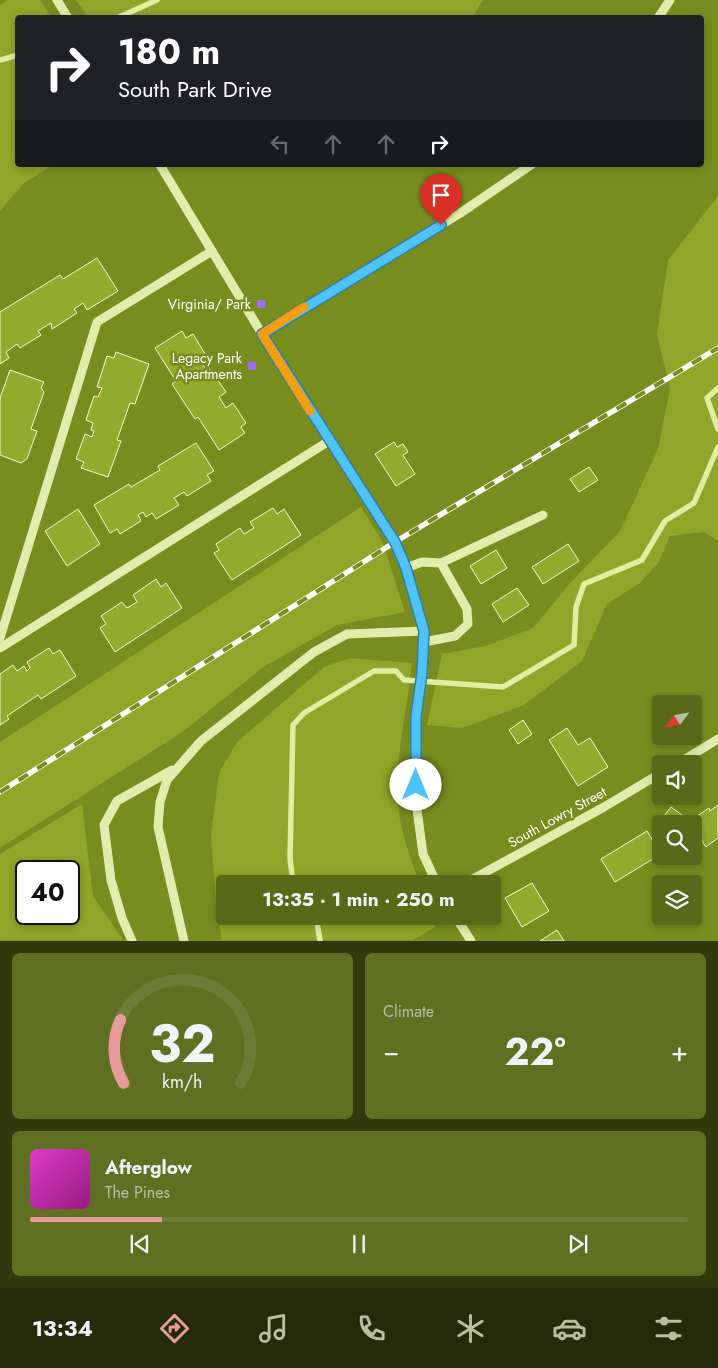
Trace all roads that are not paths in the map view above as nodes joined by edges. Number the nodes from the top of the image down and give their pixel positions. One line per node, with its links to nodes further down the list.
1 (57, 0): 3 (street)
2 (670, 0): 4 (street)
3 (66, 15)
4 (660, 15)
5 (161, 167): 7 (street)
6 (528, 167): 8 (street)
7 (212, 251): 8 (street); 14 (street)
8 (262, 334): 9 (street)
9 (329, 441): 12 (street); 16 (street)
10 (543, 516): 11 (street)
11 (441, 563): 12 (street); 15 (street)
12 (406, 568): 13 (street)
13 (424, 631): 15 (street); 19 (street)
14 (0, 638)
15 (424, 642): 21 (street)
16 (0, 648)
17 (718, 739): 18 (street)
18 (692, 755)
19 (179, 766): 24 (street); 25 (street)
20 (652, 778): 22 (street, South Lowry Street)
21 (433, 875)
22 (480, 875)
23 (461, 925): 26 (street)
24 (132, 940)
25 (184, 940)
26 (470, 940)

